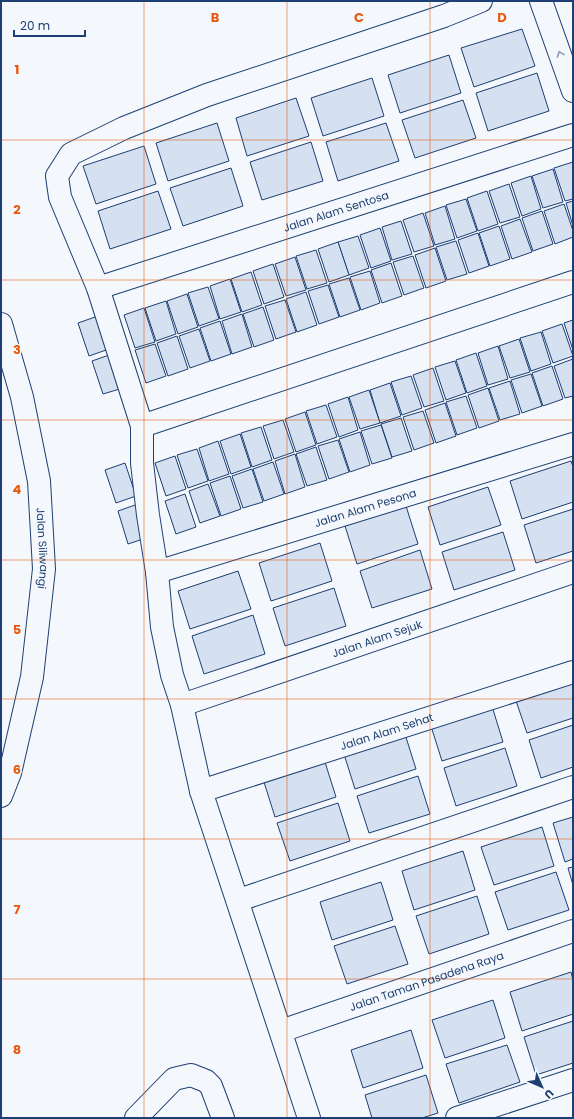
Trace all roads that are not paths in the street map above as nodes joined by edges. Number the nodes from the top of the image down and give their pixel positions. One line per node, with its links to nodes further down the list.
1 (481, 1): 6 (street)
2 (541, 1): 3 (street, one-way to 2)
3 (573, 91)
4 (573, 135): 6 (street, Jalan Alam Sentosa)
5 (573, 282): 8 (street)
6 (98, 288): 8 (street)
7 (1, 324): 16 (street, Jalan Siliwangi)
8 (142, 426): 10 (street)
9 (573, 444): 10 (street, Jalan Alam Pesona)
10 (157, 572): 13 (street)
11 (573, 572): 13 (street, Jalan Alam Sejuk)
12 (573, 672): 15 (street, Jalan Alam Sehat)
13 (182, 705): 15 (street)
14 (573, 787): 17 (street)
15 (201, 791): 17 (street)
16 (1, 796)
17 (239, 900): 19 (street)
18 (573, 931): 19 (street, Jalan Taman Pasadena Raya)
19 (281, 1031): 23 (street)
20 (573, 1080): 24 (street)
21 (136, 1118): 22 (street)
22 (223, 1118)
23 (309, 1118)
24 (457, 1118)

